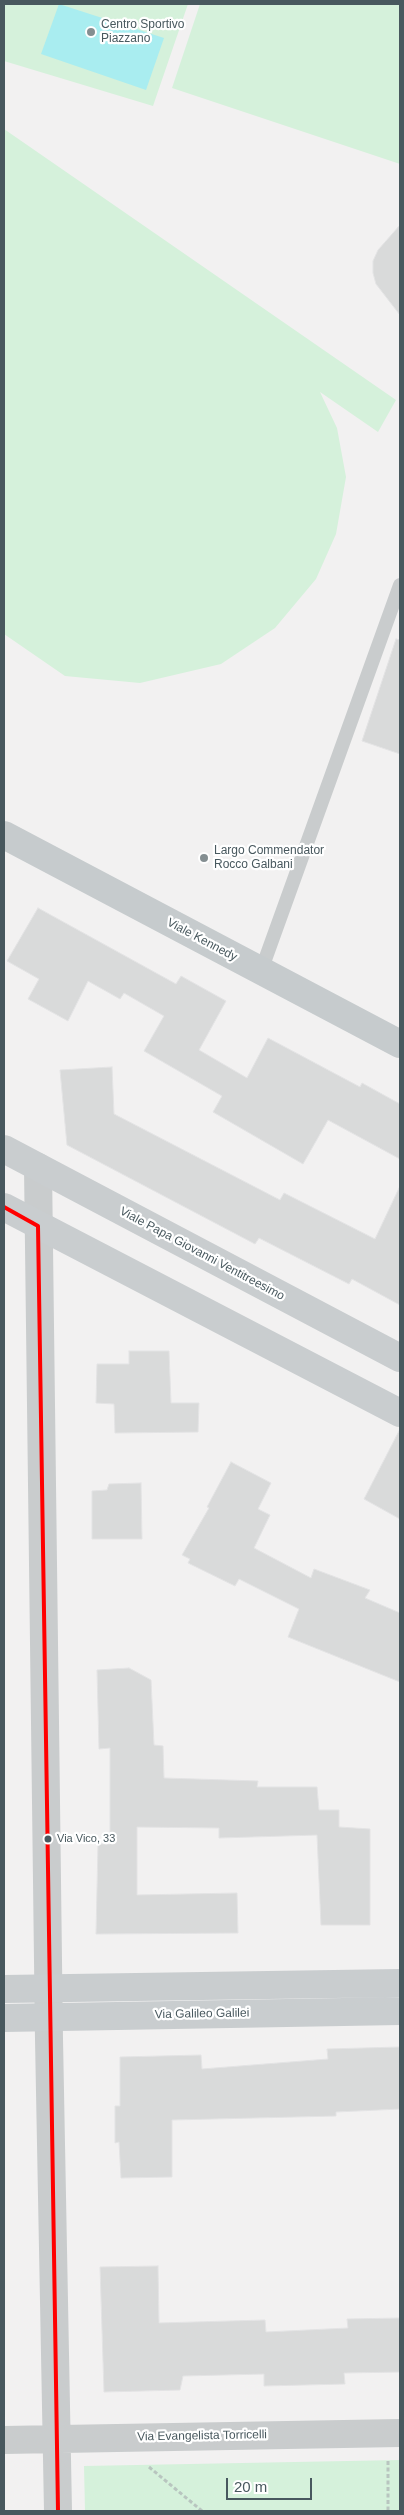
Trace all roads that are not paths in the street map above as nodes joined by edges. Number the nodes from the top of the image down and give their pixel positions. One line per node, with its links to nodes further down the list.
1 (400, 585): 3 (lane)
2 (4, 835): 3 (main road, Viale Kennedy)
3 (261, 971): 4 (main road, Viale Kennedy)
4 (400, 1044)
5 (4, 1149): 6 (street, Viale Papa Giovanni Ventitreesimo)
6 (38, 1167): 8 (street); 9 (street, Viale Papa Giovanni Ventitreesimo)
7 (4, 1208): 8 (street)
8 (38, 1226): 10 (street); 12 (street)
9 (400, 1358)
10 (400, 1413)
11 (400, 1983): 12 (street)
12 (48, 1988): 13 (street); 15 (street)
13 (4, 1989)
14 (400, 2011): 15 (street, Via Galileo Galilei)
15 (49, 2017): 16 (street, Via Galileo Galilei); 18 (street)
16 (4, 2018)
17 (400, 2433): 18 (street, Via Evangelista Torricelli)
18 (57, 2439): 19 (street, Via Evangelista Torricelli); 20 (street)
19 (4, 2440)
20 (58, 2511)

